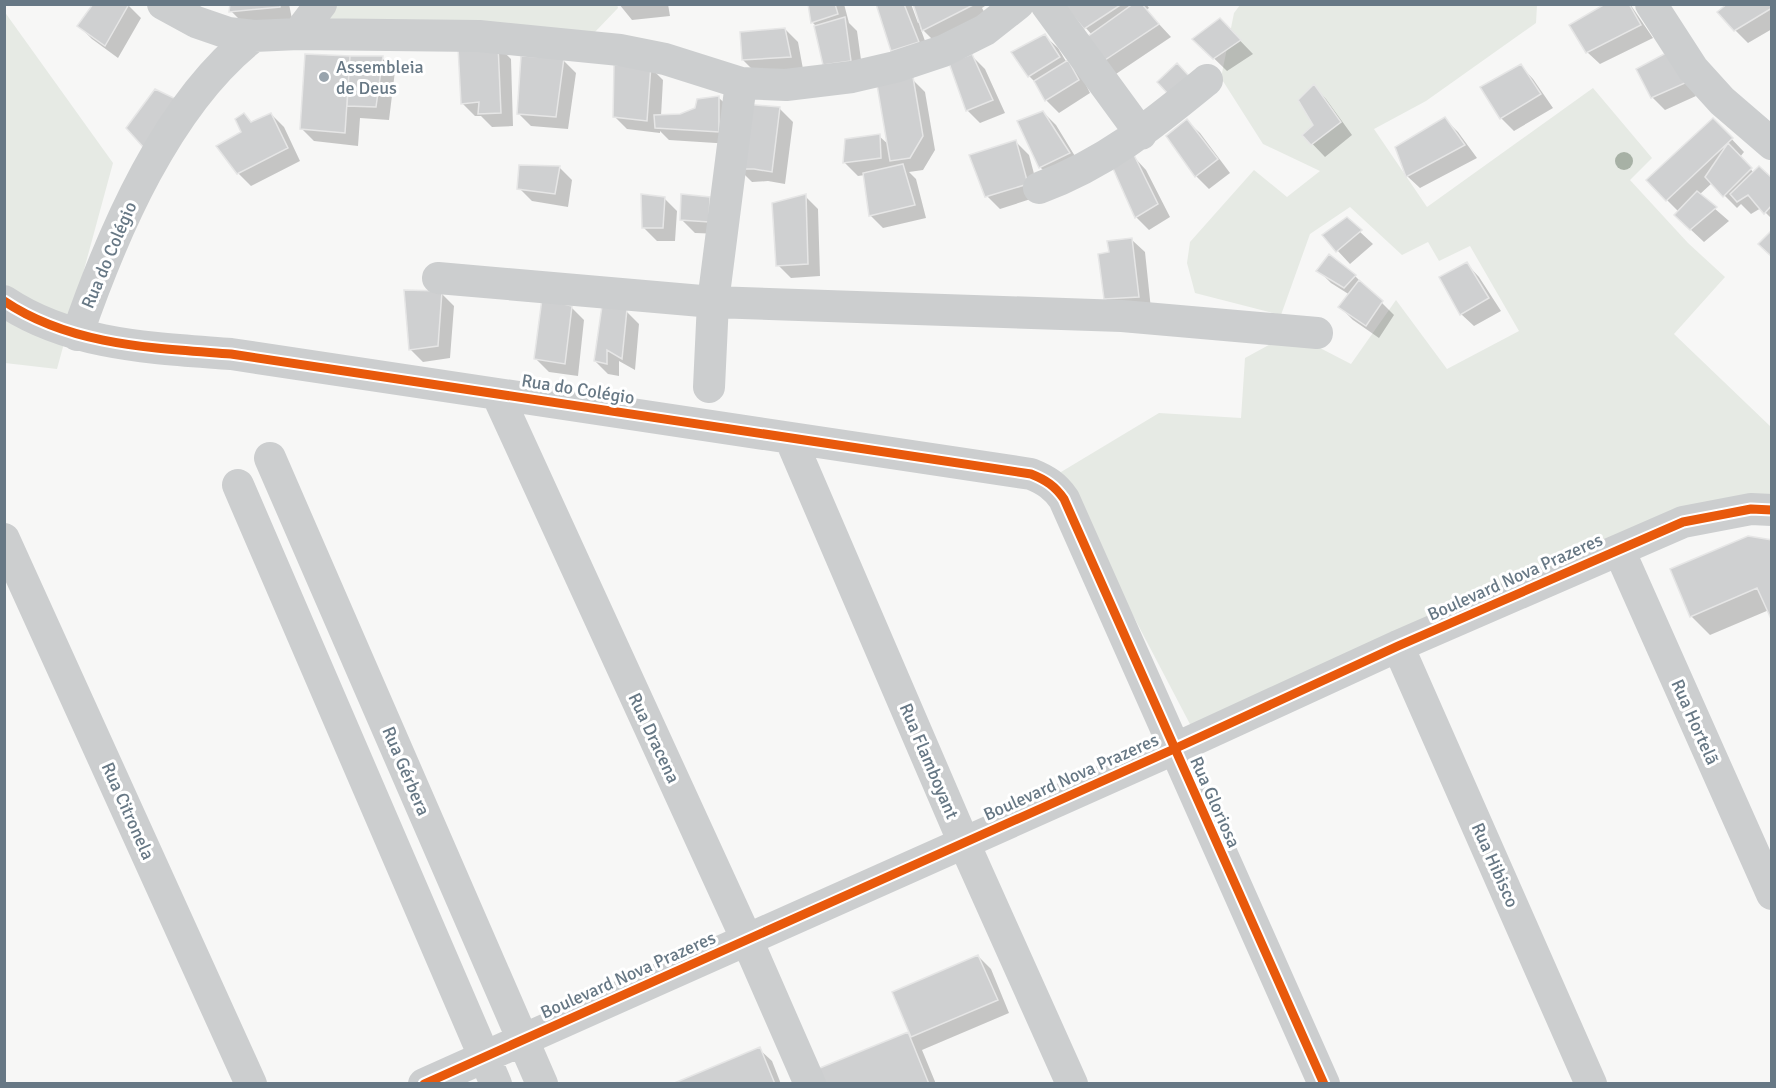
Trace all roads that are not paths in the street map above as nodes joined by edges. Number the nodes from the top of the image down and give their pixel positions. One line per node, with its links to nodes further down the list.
1 (163, 4): 7 (street)
2 (321, 4): 6 (street)
3 (1018, 4): 9 (street)
4 (1046, 4): 10 (street)
5 (1651, 4): 11 (street)
6 (298, 34): 7 (street); 9 (street)
7 (254, 36): 17 (street, Rua do Colégio)
8 (1207, 80): 10 (street)
9 (741, 83): 15 (street)
10 (1141, 134): 12 (street)
11 (1772, 144)
12 (1039, 188)
13 (438, 278): 15 (street)
14 (4, 301): 17 (street)
15 (713, 302): 16 (street); 18 (street)
16 (1317, 333)
17 (77, 335): 19 (street, Rua do Colégio)
18 (709, 387)
19 (497, 394): 20 (street, Rua do Colégio); 31 (street, Rua Dracena)
20 (790, 438): 23 (street, Rua do Colégio); 29 (street, Rua Flamboyant)
21 (270, 458): 32 (street, Rua Gérbera)
22 (238, 485): 33 (street)
23 (1064, 500): 28 (street, Rua Gloriosa)
24 (1772, 510): 26 (street, Boulevard Nova Prazeres)
25 (4, 539): 34 (street, Rua Citronela)
26 (1619, 550): 27 (street, Boulevard Nova Prazeres); 30 (street, Rua Hortelã)
27 (1398, 646): 28 (street, Boulevard Nova Prazeres); 40 (street, Rua Hibisco)
28 (1174, 749): 29 (street, Boulevard Nova Prazeres); 39 (street, Rua Gloriosa)
29 (964, 843): 31 (street, Boulevard Nova Prazeres); 38 (street, Rua Flamboyant)
30 (1772, 894)
31 (747, 940): 32 (street, Boulevard Nova Prazeres); 37 (street, Rua Dracena)
32 (523, 1040): 33 (street, Boulevard Nova Prazeres); 36 (street, Rua Gérbera)
33 (490, 1070): 35 (street, Boulevard Nova Prazeres)
34 (251, 1083)
35 (424, 1083)
36 (542, 1083)
37 (810, 1083)
38 (1072, 1083)
39 (1324, 1083)
40 (1591, 1083)

